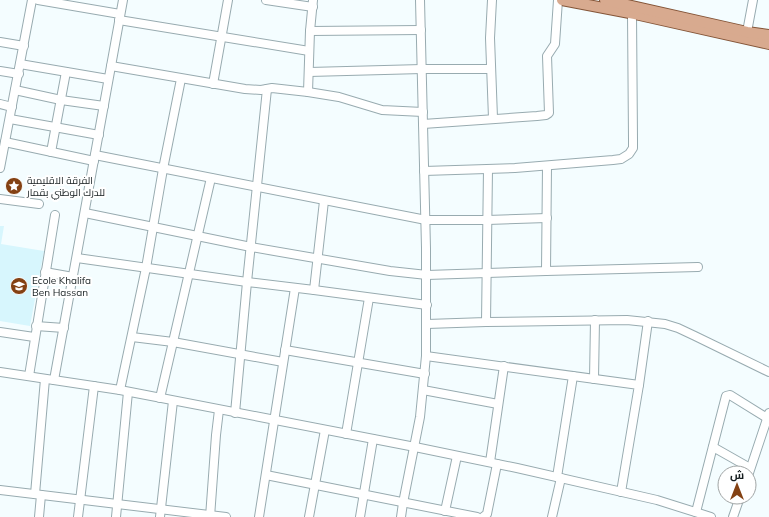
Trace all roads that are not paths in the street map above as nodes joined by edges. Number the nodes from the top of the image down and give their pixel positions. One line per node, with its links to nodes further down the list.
1 (32, 0): 22 (street)
2 (38, 0): 14 (street)
3 (123, 0): 14 (street)
4 (228, 0): 19 (street)
5 (266, 0): 12 (street)
6 (420, 0): 15 (street)
7 (492, 0): 27 (street)
8 (558, 0): 43 (street)
9 (562, 0): 13 (main road)
10 (605, 0): 17 (main road)
11 (753, 0): 17 (street)
12 (313, 3): 16 (street)
13 (632, 14): 21 (main road); 51 (street)
14 (120, 17): 19 (street); 25 (street)
15 (421, 30): 16 (street); 26 (street)
16 (310, 31): 23 (street)
17 (747, 32): 18 (main road)
18 (769, 35)
19 (222, 36): 23 (street); 34 (street)
20 (0, 42): 22 (street)
21 (769, 44)
22 (24, 46): 24 (street)
23 (309, 51): 30 (street)
24 (20, 64): 29 (street); 31 (street)
25 (111, 66): 32 (street); 33 (street)
26 (422, 69): 27 (street); 30 (street); 42 (street)
27 (491, 69): 43 (street)
28 (0, 71): 31 (street)
29 (66, 72): 32 (street); 38 (street)
30 (309, 72): 37 (street)
31 (18, 74): 36 (street)
32 (108, 79): 40 (street)
33 (181, 79): 34 (street); 53 (street)
34 (213, 84): 35 (street)
35 (267, 89): 37 (street); 57 (street)
36 (15, 90): 38 (street); 41 (street)
37 (308, 92): 42 (street)
38 (61, 100): 40 (street); 46 (street)
39 (0, 104): 41 (street)
40 (104, 106): 47 (street)
41 (12, 107): 44 (street)
42 (423, 112): 45 (street)
43 (493, 118): 45 (street)
44 (10, 119): 46 (street); 48 (street)
45 (423, 124): 55 (street)
46 (56, 127): 47 (street); 49 (street)
47 (99, 135): 50 (street)
48 (4, 140): 49 (street); 52 (street)
49 (51, 152): 50 (street)
50 (95, 158): 53 (street); 61 (street)
51 (547, 166): 54 (street); 63 (street)
52 (0, 168)
53 (163, 169): 56 (street); 66 (street)
54 (488, 169): 55 (street); 65 (street)
55 (424, 171): 64 (street)
56 (211, 178): 57 (street); 67 (street)
57 (256, 188): 59 (street); 68 (street)
58 (0, 199): 60 (street)
59 (324, 201): 64 (street); 70 (street)
60 (39, 204)
61 (85, 213): 66 (street); 69 (street)
62 (55, 215): 74 (street)
63 (546, 218): 65 (street); 73 (street)
64 (426, 220): 65 (street); 77 (street)
65 (487, 220): 75 (street)
66 (152, 228): 67 (street); 72 (street)
67 (198, 236): 68 (street); 76 (street)
68 (251, 247): 70 (street); 79 (street)
69 (77, 258): 72 (street); 78 (street)
70 (318, 259): 77 (street); 81 (street)
71 (698, 267): 73 (street)
72 (146, 268): 76 (street); 92 (street)
73 (546, 271): 75 (street)
74 (45, 272): 78 (street); 88 (street)
75 (487, 272): 77 (street); 86 (street)
76 (190, 274): 79 (street); 93 (street)
77 (427, 275): 83 (street)
78 (73, 277): 89 (street)
79 (246, 282): 80 (street); 95 (street)
80 (294, 288): 81 (street); 94 (street)
81 (314, 290): 82 (street)
82 (369, 298): 83 (street); 98 (street)
83 (427, 305): 87 (street)
84 (595, 320): 85 (street); 86 (street); 106 (street)
85 (648, 321): 101 (street); 108 (street)
86 (486, 322): 87 (street)
87 (427, 324): 96 (street)
88 (36, 326): 89 (street); 91 (street)
89 (64, 328): 107 (street)
90 (0, 332): 91 (street)
91 (34, 337): 103 (street)
92 (132, 337): 93 (street); 111 (street)
93 (174, 342): 95 (street); 112 (street)
94 (285, 350): 97 (street); 98 (street)
95 (241, 354): 97 (street); 116 (street)
96 (426, 356): 99 (street); 102 (street)
97 (283, 362): 117 (street)
98 (358, 363): 102 (street); 120 (street)
99 (504, 366): 104 (street); 114 (street)
100 (0, 372): 103 (street)
101 (769, 372)
102 (425, 374): 110 (street)
103 (28, 376): 105 (street)
104 (573, 376): 106 (street); 129 (street)
105 (45, 379): 107 (street); 133 (street)
106 (594, 379): 108 (street)
107 (54, 380): 109 (street)
108 (638, 385): 132 (street)
109 (94, 386): 111 (street); 135 (street)
110 (423, 390): 114 (street); 122 (street)
111 (124, 391): 112 (street); 137 (street)
112 (160, 398): 113 (street)
113 (173, 401): 115 (street); 141 (street)
114 (498, 404): 125 (street)
115 (219, 410): 116 (street); 142 (street)
116 (235, 413): 117 (street)
117 (274, 420): 119 (street); 128 (street)
118 (768, 421): 123 (street); 127 (street)
119 (325, 430): 120 (street); 130 (street)
120 (346, 434): 121 (street)
121 (373, 439): 122 (street); 134 (street)
122 (415, 447): 124 (street); 136 (street)
123 (712, 447): 126 (street); 140 (street)
124 (457, 456): 125 (street); 139 (street)
125 (494, 463): 129 (street); 152 (street)
126 (740, 465)
127 (752, 465)
128 (266, 475): 130 (street); 147 (street)
129 (559, 477): 132 (street); 153 (street)
130 (315, 485): 134 (street); 148 (street)
131 (0, 490): 133 (street)
132 (621, 492): 140 (street)
133 (38, 495): 135 (street); 143 (street)
134 (364, 495): 136 (street); 149 (street)
135 (80, 499): 137 (street); 144 (street)
136 (403, 503): 139 (street); 150 (street)
137 (117, 504): 141 (street); 145 (street)
138 (737, 505): 155 (street)
139 (445, 511): 151 (street)
140 (696, 512): 154 (street)
141 (160, 513): 142 (street)
142 (210, 516): 146 (street)
143 (39, 517)
144 (78, 517)
145 (116, 517)
146 (226, 517)
147 (259, 517)
148 (309, 517)
149 (360, 517)
150 (401, 517)
151 (477, 517)
152 (483, 517)
153 (552, 517)
154 (711, 517)
155 (733, 517)

